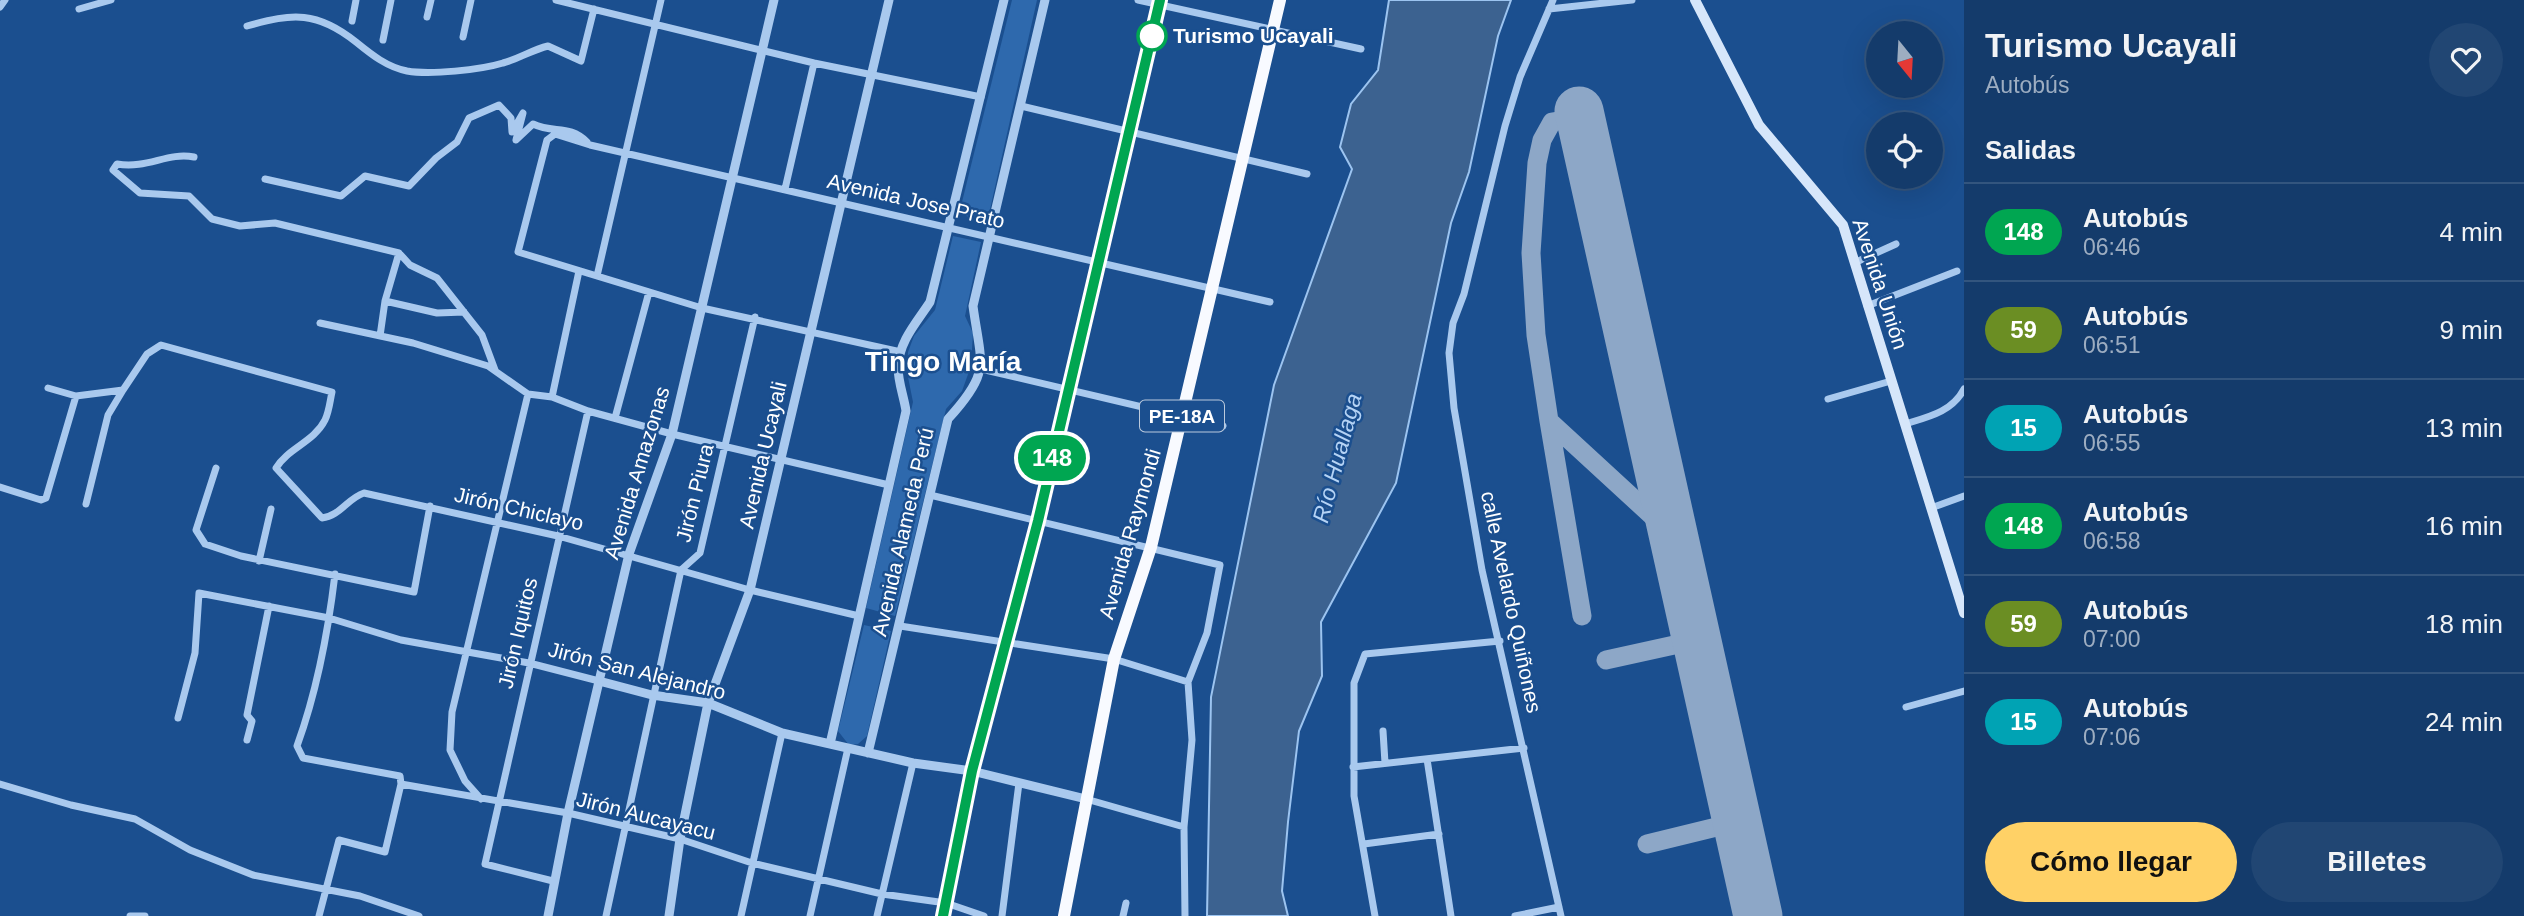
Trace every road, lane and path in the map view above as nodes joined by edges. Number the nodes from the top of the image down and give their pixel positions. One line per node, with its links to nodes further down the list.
1 (5, 0): 19 (street)
2 (111, 0): 20 (street)
3 (356, 0): 24 (street)
4 (391, 0): 29 (street)
5 (431, 0): 23 (street)
6 (471, 0): 28 (street)
7 (557, 0): 21 (street)
8 (662, 0): 25 (street)
9 (774, 0): 31 (street, Avenida Amazonas)
10 (889, 0): 33 (street, Avenida Ucayali)
11 (1004, 0): 34 (street, Avenida Alameda Perú)
12 (1045, 0): 35 (street)
13 (1138, 0): 18 (street)
14 (1280, 0): 27 (highway, Avenida Raymondi / PE-18A)
15 (1553, 0): 22 (street, calle Avelardo Quiñones)
16 (1632, 0): 22 (street)
17 (1695, 0): 51 (main road, Avenida Unión)
18 (1160, 3): 27 (street); 36 (highway)
19 (0, 7)
20 (79, 9)
21 (594, 9): 25 (street); 26 (street)
22 (1549, 9): 109 (street, calle Avelardo Quiñones)
23 (427, 17)
24 (352, 21)
25 (657, 22): 31 (street); 38 (street)
26 (247, 26)
27 (1272, 30): 30 (street); 40 (highway, Avenida Raymondi / PE-18A)
28 (463, 37)
29 (383, 40)
30 (1360, 49)
31 (762, 50): 32 (street); 42 (street, Avenida Amazonas)
32 (814, 63): 33 (street); 44 (street)
33 (871, 74): 34 (street); 45 (street, Avenida Ucayali)
34 (981, 97): 46 (street, Avenida Alameda Perú)
35 (1021, 106): 36 (street); 47 (street)
36 (1130, 132): 40 (street); 50 (highway)
37 (590, 145): 38 (street, Avenida Jose Prato); 43 (street); 52 (street, Avenida Jose Prato)
38 (626, 153): 42 (street, Avenida Jose Prato); 54 (street)
39 (194, 157): 49 (street)
40 (1242, 158): 41 (street); 55 (highway, Avenida Raymondi / PE-18A)
41 (1307, 174)
42 (732, 177): 44 (street, Avenida Jose Prato); 60 (street, Avenida Amazonas)
43 (265, 179)
44 (785, 189): 45 (street, Avenida Jose Prato)
45 (841, 201): 46 (street, Avenida Jose Prato); 64 (street, Avenida Ucayali)
46 (950, 227): 47 (street, Avenida Jose Prato); 66 (street, Avenida Alameda Perú)
47 (989, 236): 50 (street, Avenida Jose Prato); 67 (street)
48 (1896, 244): 51 (street)
49 (399, 253): 57 (street); 61 (street)
50 (1097, 262): 55 (street, Avenida Jose Prato); 73 (highway)
51 (1854, 263): 59 (main road, Avenida Unión)
52 (579, 271): 54 (street); 76 (street)
53 (1957, 271): 59 (street)
54 (597, 276): 56 (street)
55 (1212, 289): 58 (street, Avenida Jose Prato); 79 (highway, Avenida Raymondi / PE-18A)
56 (649, 292): 60 (street); 80 (street)
57 (385, 301): 61 (street); 65 (street)
58 (1270, 302)
59 (1867, 306): 69 (main road, Avenida Unión)
60 (702, 308): 62 (street); 83 (street, Avenida Amazonas)
61 (464, 312): 68 (street)
62 (755, 317): 64 (street); 84 (street, Jirón Piura)
63 (320, 323): 65 (street)
64 (811, 330): 66 (street); 85 (street, Avenida Ucayali)
65 (380, 336): 68 (street)
66 (901, 352): 87 (street, Avenida Alameda Perú)
67 (981, 369): 73 (street); 89 (street, Avenida Alameda Perú)
68 (497, 373): 74 (street)
69 (1891, 381): 77 (street); 81 (main road, Avenida Unión)
70 (48, 388): 75 (street)
71 (1964, 388): 81 (street)
72 (123, 390): 75 (street); 91 (street); 92 (street, Jirón Chiclayo)
73 (1068, 391): 79 (street); 95 (highway)
74 (528, 394): 76 (street); 96 (street)
75 (76, 396): 88 (street)
76 (552, 397): 78 (street)
77 (1828, 399)
78 (588, 411): 80 (street); 97 (street, Jirón Iquitos)
79 (1182, 416): 82 (street); 98 (highway, Avenida Raymondi / PE-18A)
80 (615, 418): 83 (street)
81 (1905, 424): 93 (main road, Avenida Unión)
82 (1223, 426)
83 (672, 435): 84 (street); 99 (street, Avenida Amazonas)
84 (725, 447): 85 (street); 101 (street, Jirón Piura)
85 (780, 459): 87 (street); 103 (street, Avenida Ucayali)
86 (216, 468): 100 (street)
87 (889, 485): 106 (street, Avenida Alameda Perú)
88 (0, 487)
89 (930, 495): 95 (street); 108 (street, Avenida Alameda Perú)
90 (1964, 496): 93 (street)
91 (86, 504)
92 (430, 506): 96 (street, Jirón Chiclayo); 102 (street)
93 (1931, 508): 105 (main road, Avenida Unión)
94 (271, 509): 100 (street)
95 (1038, 521): 98 (street); 110 (highway)
96 (497, 524): 97 (street, Jirón Chiclayo); 111 (street)
97 (558, 536): 99 (street, Jirón Chiclayo); 113 (street, Jirón Iquitos)
98 (1151, 547): 112 (highway, Avenida Raymondi / PE-18A); 115 (street)
99 (629, 554): 101 (street, Jirón Chiclayo); 114 (street, Avenida Amazonas)
100 (259, 561): 102 (street)
101 (681, 570): 103 (street, Jirón Chiclayo); 117 (street, Jirón Piura)
102 (334, 574): 107 (street)
103 (750, 590): 106 (street, Jirón Chiclayo); 118 (street, Avenida Ucayali)
104 (269, 606): 107 (street, Jirón San Alejandro); 120 (street, Jirón San Alejandro); 123 (street)
105 (1964, 613)
106 (859, 616): 124 (street, Avenida Alameda Perú)
107 (329, 618): 111 (street, Jirón San Alejandro); 135 (street, Jirón Aucayacu)
108 (900, 626): 110 (street); 127 (street, Avenida Alameda Perú)
109 (1500, 641): 126 (street, calle Avelardo Quiñones); 131 (street)
110 (1004, 643): 112 (street); 132 (highway)
111 (464, 653): 113 (street, Jirón San Alejandro); 137 (street)
112 (1114, 659): 115 (street); 136 (highway, Avenida Raymondi / PE-18A)
113 (529, 663): 114 (street, Jirón San Alejandro); 138 (street, Jirón Iquitos)
114 (599, 681): 117 (street, Jirón San Alejandro); 139 (street, Avenida Amazonas)
115 (1188, 682): 141 (street)
116 (1964, 691): 119 (street)
117 (652, 695): 118 (street, Jirón San Alejandro); 140 (street, Jirón Piura)
118 (708, 703): 122 (street, Jirón San Alejandro); 143 (street, Avenida Ucayali)
119 (1906, 706)
120 (178, 718)
121 (1383, 731): 130 (street)
122 (782, 733): 124 (street, Jirón San Alejandro); 145 (street)
123 (247, 740)
124 (830, 744): 125 (street, Jirón San Alejandro)
125 (848, 748): 127 (street, Jirón San Alejandro); 146 (street)
126 (1524, 748): 128 (street); 151 (street, calle Avelardo Quiñones)
127 (868, 753): 129 (street, Jirón San Alejandro)
128 (1427, 758): 130 (street); 142 (street)
129 (913, 763): 132 (street, Jirón San Alejandro); 149 (street)
130 (1385, 763): 131 (street)
131 (1353, 767): 144 (street)
132 (972, 771): 133 (street, Jirón San Alejandro); 152 (highway)
133 (1019, 783): 136 (street, Jirón San Alejandro); 164 (street)
134 (0, 784): 148 (street)
135 (401, 784): 137 (street, Jirón Aucayacu); 148 (street)
136 (1086, 799): 141 (street, Jirón San Alejandro); 165 (highway, Avenida Raymondi / PE-18A)
137 (481, 800): 138 (street, Jirón Aucayacu)
138 (499, 803): 139 (street, Jirón Aucayacu); 147 (street, Jirón Iquitos)
139 (568, 813): 140 (street, Jirón Aucayacu); 147 (street, Avenida Amazonas)
140 (624, 826): 143 (street, Jirón Aucayacu); 158 (street, Jirón Piura)
141 (1184, 827): 167 (street)
142 (1438, 834): 144 (street); 169 (street)
143 (680, 839): 145 (street, Jirón Aucayacu); 159 (street, Avenida Ucayali)
144 (1364, 844): 168 (street)
145 (752, 863): 146 (street, Jirón Aucayacu); 160 (street)
146 (818, 879): 149 (street, Jirón Aucayacu); 161 (street)
147 (553, 881): 157 (street, Avenida Amazonas)
148 (324, 889): 155 (street); 156 (street)
149 (882, 894): 152 (street, Jirón Aucayacu); 162 (street)
150 (1126, 903): 166 (street)
151 (1559, 907): 170 (street); 171 (street, calle Avelardo Quiñones)
152 (944, 910): 163 (street, Jirón Aucayacu)
153 (130, 916): 154 (street)
154 (144, 916)
155 (319, 916)
156 (419, 916)
157 (548, 916)
158 (606, 916)
159 (669, 916)
160 (740, 916)
161 (810, 916)
162 (877, 916)
163 (985, 916)
164 (1002, 916)
165 (1064, 916)
166 (1123, 916)
167 (1185, 916)
168 (1375, 916)
169 (1451, 916)
170 (1515, 916)
171 (1561, 916)

